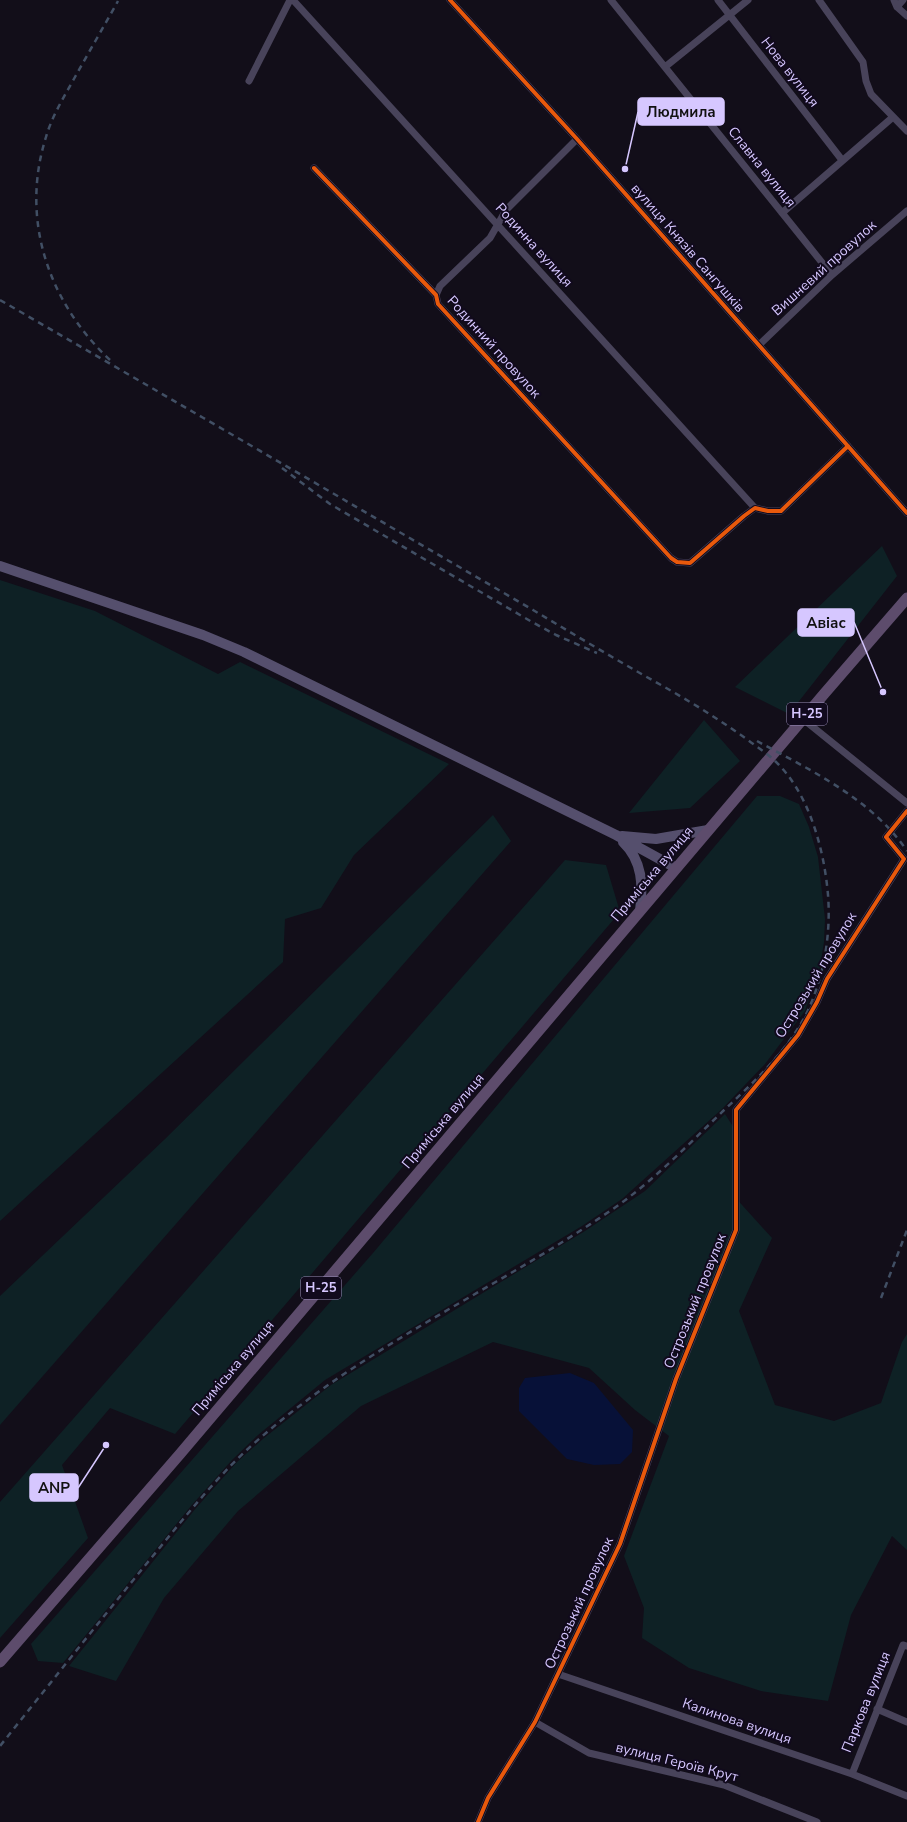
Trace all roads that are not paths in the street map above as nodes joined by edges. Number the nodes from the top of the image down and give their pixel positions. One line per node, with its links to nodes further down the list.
1 (291, 0): 12 (street); 20 (street, Родинна вулиця)
2 (450, 0): 15 (street, вулиця Князів Сангушків)
3 (611, 0): 11 (street, Славна вулиця)
4 (718, 0): 9 (street, Нова вулиця)
5 (748, 0): 9 (street)
6 (819, 0): 13 (street)
7 (903, 0): 8 (street)
8 (896, 3): 10 (street)
9 (730, 14): 11 (street); 16 (street, Нова вулиця)
10 (907, 16)
11 (665, 68): 19 (street, Славна вулиця)
12 (249, 81)
13 (893, 117): 14 (street); 16 (street)
14 (907, 132)
15 (578, 139): 20 (street); 23 (street, вулиця Князів Сангушків)
16 (842, 160): 19 (street)
17 (314, 168): 22 (street, Родинний провулок)
18 (907, 211): 21 (street, Вишневий провулок)
19 (782, 213): 21 (street, Славна вулиця)
20 (498, 224): 22 (street); 25 (street, Родинна вулиця)
21 (832, 275): 23 (street, Вишневий провулок)
22 (436, 295): 25 (street, Родинний провулок)
23 (759, 345): 24 (street, вулиця Князів Сангушків)
24 (848, 446): 25 (street); 26 (street, вулиця Князів Сангушків)
25 (755, 508)
26 (907, 513)
27 (0, 566): 33 (main road)
28 (907, 598): 29 (main road, Приміська вулиця / Н-25)
29 (803, 719): 30 (street); 32 (main road, Приміська вулиця / Н-25)
30 (907, 803)
31 (907, 811): 38 (street, Острозький провулок)
32 (708, 830): 33 (main road); 34 (main road, Приміська вулиця / Н-25)
33 (616, 835): 34 (main road); 35 (main road)
34 (676, 868): 35 (main road, Приміська вулиця / Н-25)
35 (640, 911): 37 (main road, Приміська вулиця / Н-25)
36 (907, 1646): 39 (street, Паркова вулиця)
37 (0, 1662)
38 (558, 1674): 40 (street, Острозький провулок); 42 (street, Калинова вулиця)
39 (877, 1709): 41 (street); 42 (street, Паркова вулиця)
40 (535, 1722): 44 (street, Острозький провулок); 45 (street, вулиця Героїв Крут)
41 (907, 1722)
42 (852, 1774): 43 (street, Калинова вулиця)
43 (907, 1796)
44 (478, 1822)
45 (817, 1822)

